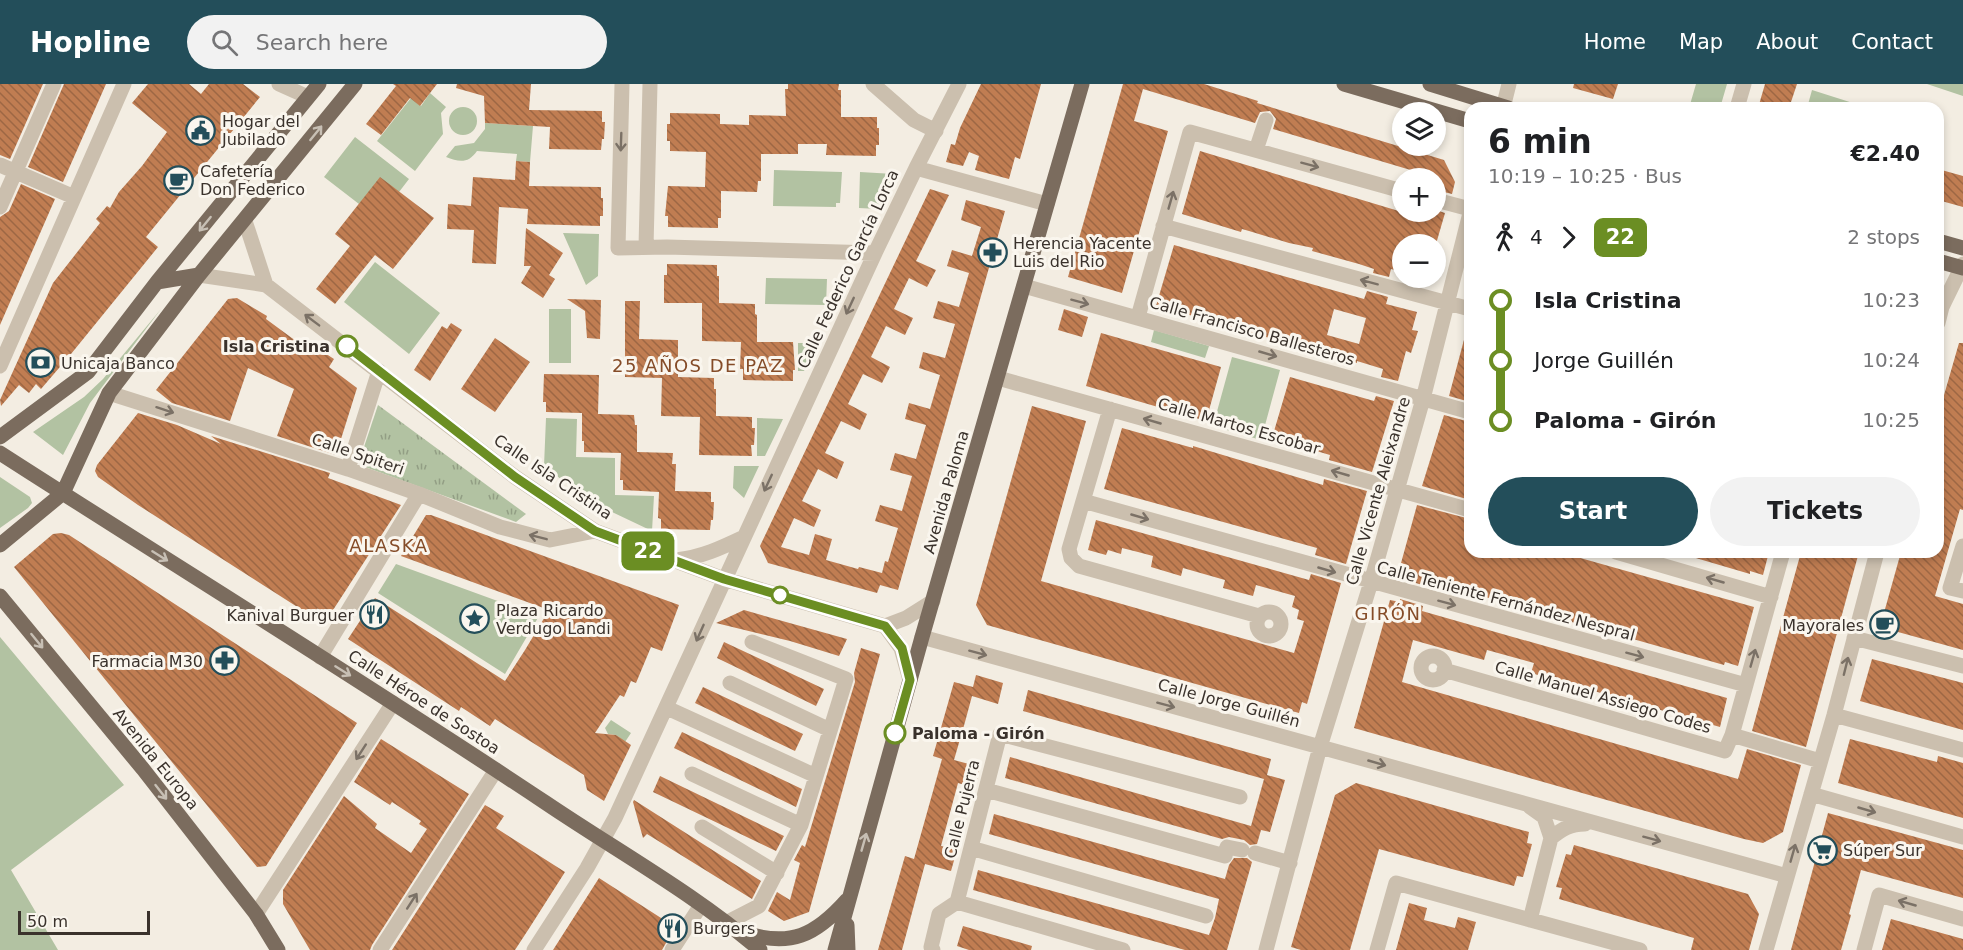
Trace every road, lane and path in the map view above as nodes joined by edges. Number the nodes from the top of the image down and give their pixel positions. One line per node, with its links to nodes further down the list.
1 (54, 84): 25 (street)
2 (124, 84): 27 (street)
3 (279, 84): 15 (street)
4 (319, 84): 15 (main road)
5 (355, 84): 32 (main road, one-way to 5)
6 (622, 84): 36 (street, one-way to 36)
7 (650, 84): 36 (street)
8 (873, 84): 21 (street)
9 (959, 84): 21 (street, Calle Federico García Lorca)
10 (1344, 84): 19 (main road)
11 (1430, 84): 16 (main road)
12 (1509, 84): 17 (street)
13 (1744, 84): 18 (street)
14 (1078, 88): 29 (main road, Avenida Paloma)
15 (308, 97): 42 (main road, one-way to 42)
16 (1486, 102)
17 (1506, 102)
18 (1739, 102)
19 (1464, 119)
20 (1266, 120): 22 (street)
21 (936, 131): 24 (street, Calle Federico García Lorca)
22 (1256, 150): 26 (street, one-way to 26); 33 (street, one-way to 22)
23 (0, 165): 25 (street)
24 (915, 168): 29 (street); 38 (street, Calle Federico García Lorca)
25 (16, 172): 27 (street); 30 (street)
26 (1392, 188)
27 (74, 197): 49 (street)
28 (1446, 203): 31 (street)
29 (1047, 204): 44 (main road, Avenida Paloma)
30 (0, 207)
31 (1464, 209)
32 (244, 221): 41 (main road); 43 (street)
33 (1163, 226): 45 (street, one-way to 33); 48 (street)
34 (1464, 234): 45 (street, Calle Vicente Aleixandre)
35 (1944, 243): 37 (main road)
36 (646, 247): 38 (street)
37 (1963, 248)
38 (875, 253): 65 (street, Calle Federico García Lorca, one-way to 65)
39 (1944, 262): 40 (main road)
40 (1963, 267): 46 (street)
41 (199, 275): 42 (main road); 43 (street, Calle Isla Cristina); 52 (main road)
42 (157, 282): 56 (main road)
43 (266, 285): 50 (street, Calle Isla Cristina, one-way to 43)
44 (1024, 286): 48 (street, Calle Francisco Ballesteros, one-way to 48); 51 (main road, Avenida Paloma)
45 (1446, 302): 47 (street); 53 (street, Calle Vicente Aleixandre)
46 (1944, 303)
47 (1464, 307)
48 (1138, 317): 53 (street, Calle Francisco Ballesteros, one-way to 53)
49 (2, 358)
50 (379, 371): 58 (street); 64 (street, Calle Isla Cristina)
51 (998, 378): 54 (street, Calle Martos Escobar); 77 (main road, Avenida Paloma)
52 (109, 393): 58 (street, Calle Spiteri, one-way to 58); 60 (main road)
53 (1423, 399): 55 (street, Calle Francisco Ballesteros); 59 (street, Calle Vicente Aleixandre)
54 (1110, 409): 59 (street, Calle Martos Escobar, one-way to 54); 62 (street)
55 (1464, 410)
56 (0, 437)
57 (0, 453): 60 (main road, Calle Héroe de Sostoa)
58 (348, 469): 61 (street, Calle Spiteri)
59 (1396, 489): 63 (street, Calle Martos Escobar); 73 (street, Calle Vicente Aleixandre)
60 (63, 493): 66 (main road); 83 (main road, Calle Héroe de Sostoa, one-way to 83)
61 (419, 494): 64 (street, Calle Spiteri, one-way to 61); 83 (street)
62 (1083, 501): 73 (street, Calle Teniente Fernández Nespral, one-way to 73); 78 (street)
63 (1464, 508)
64 (595, 531): 71 (street, Calle Isla Cristina)
65 (744, 537): 71 (street); 72 (street, Calle Federico García Lorca)
66 (0, 545)
67 (1963, 546): 74 (street)
68 (1637, 558): 76 (street, one-way to 68)
69 (1781, 558): 76 (street, Calle Manuel Assiego Codes)
70 (1875, 558): 81 (street)
71 (674, 560): 72 (street, Calle Isla Cristina)
72 (724, 579): 79 (street); 90 (street, Calle Federico García Lorca, one-way to 90)
73 (1371, 582): 88 (street, Calle Teniente Fernández Nespral, one-way to 88); 94 (street, Calle Vicente Aleixandre)
74 (1963, 591)
75 (0, 596): 117 (main road, Avenida Europa, one-way to 117)
76 (1771, 597): 88 (street, Calle Manuel Assiego Codes, one-way to 76)
77 (933, 601): 79 (street); 80 (main road, Avenida Paloma)
78 (1259, 616)
79 (885, 626): 86 (street)
80 (922, 637): 86 (main road, Avenida Paloma); 94 (street, Calle Jorge Guillén, one-way to 94)
81 (1854, 638): 84 (street); 91 (street, one-way to 81)
82 (752, 642): 92 (street)
83 (320, 657): 89 (main road, Calle Héroe de Sostoa, one-way to 89)
84 (1963, 666)
85 (1444, 670): 93 (street, Calle Manuel Assiego Codes)
86 (910, 680): 114 (main road, Avenida Paloma, one-way to 86)
87 (730, 683): 92 (street)
88 (1746, 685): 93 (street, Calle Manuel Assiego Codes)
89 (393, 703): 97 (main road, Calle Héroe de Sostoa); 117 (street, one-way to 117)
90 (667, 708): 99 (street); 109 (street, Calle Federico García Lorca)
91 (1834, 715): 95 (street); 96 (street)
92 (830, 730): 99 (street)
93 (1732, 735): 96 (street)
94 (1320, 747): 103 (street, Calle Jorge Guillén, one-way to 103); 111 (street, Calle Vicente Aleixandre)
95 (1963, 750)
96 (1820, 761): 101 (street)
97 (496, 770): 109 (main road, Calle Héroe de Sostoa); 123 (street, one-way to 97)
98 (692, 774): 105 (street)
99 (816, 776): 105 (street)
100 (986, 790): 102 (street, Calle Pujerra); 110 (street, Calle Pujerra); 111 (street)
101 (1810, 794): 107 (street, one-way to 107); 113 (street, one-way to 101)
102 (1240, 797)
103 (1526, 804): 104 (street, Calle Jorge Guillén); 108 (street, Calle Jorge Guillén)
104 (1596, 824): 108 (street, Calle Jorge Guillén); 113 (street, Calle Jorge Guillén, one-way to 113)
105 (801, 825): 112 (street)
106 (702, 827): 112 (street)
107 (1963, 837)
108 (1551, 838): 120 (street)
109 (602, 841): 116 (main road, Calle Héroe de Sostoa); 124 (street, Calle Federico García Lorca)
110 (971, 848): 115 (street, Calle Pujerra); 118 (street)
111 (1290, 862): 131 (street, Calle Vicente Aleixandre)
112 (777, 873): 121 (street)
113 (1787, 876): 134 (street)
114 (849, 898): 121 (main road, Avenida Paloma); 127 (main road, Avenida Paloma); 128 (main road, Avenida Paloma)
115 (957, 902): 129 (street); 130 (street)
116 (701, 906): 121 (main road, Calle Héroe de Sostoa); 125 (street)
117 (256, 915): 122 (main road, Avenida Europa)
118 (1206, 916)
119 (1963, 919): 135 (street, one-way to 135)
120 (1530, 920): 132 (street); 133 (street)
121 (732, 927): 126 (main road, Calle Héroe de Sostoa)
122 (278, 950)
123 (380, 950)
124 (534, 950)
125 (672, 950)
126 (760, 950)
127 (835, 950)
128 (848, 950)
129 (933, 950)
130 (1123, 950)
131 (1266, 950)
132 (1377, 950)
133 (1640, 950)
134 (1766, 950)
135 (1864, 950)

